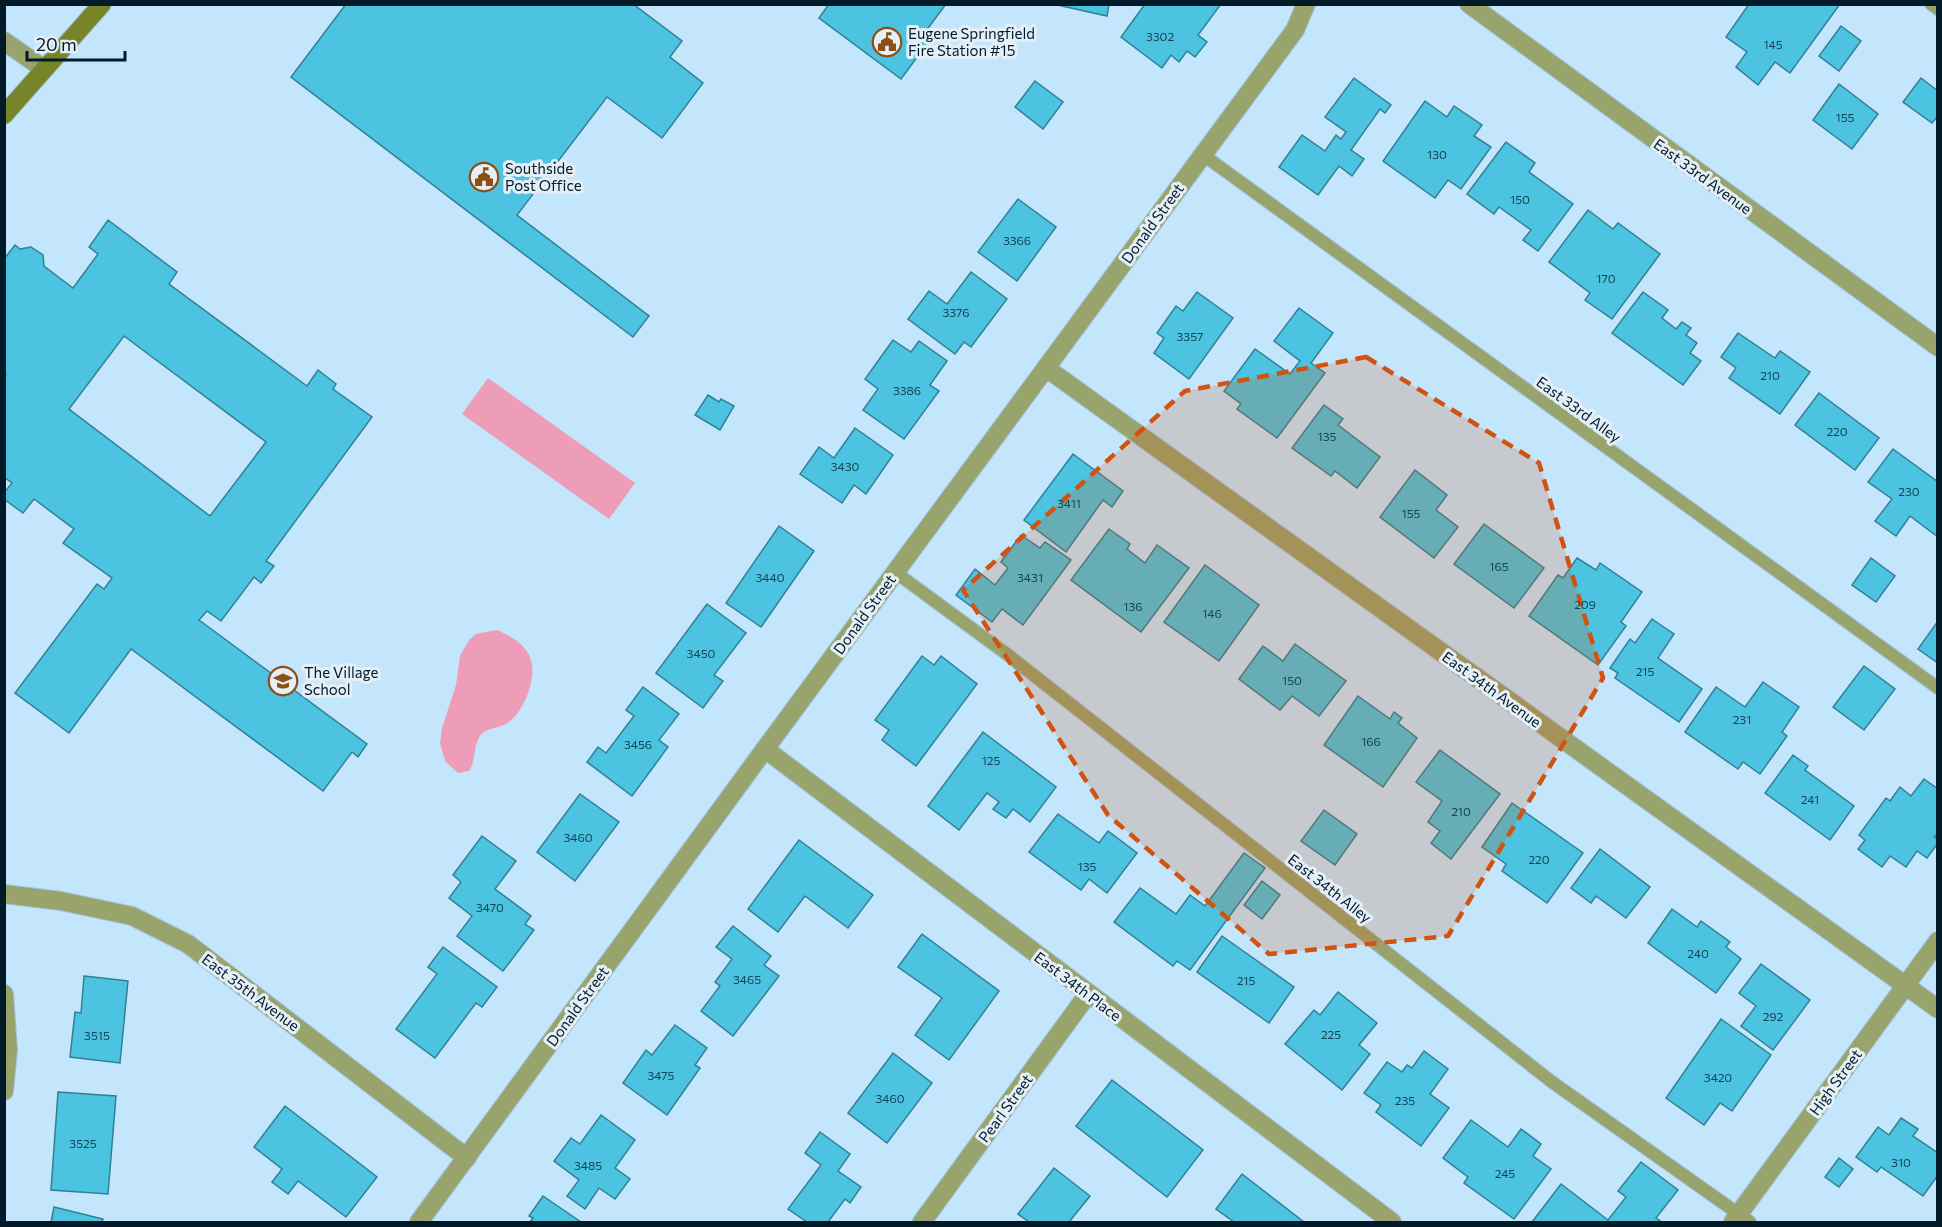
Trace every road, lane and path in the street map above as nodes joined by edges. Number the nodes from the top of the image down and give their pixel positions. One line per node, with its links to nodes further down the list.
1 (102, 4): 7 (main road)
2 (1306, 4): 9 (street, Donald Street)
3 (1469, 4): 10 (street, East 33rd Avenue)
4 (1931, 4): 5 (lane)
5 (1938, 9)
6 (4, 41): 7 (street)
7 (44, 69): 8 (main road)
8 (4, 115)
9 (1202, 154): 11 (street, Donald Street); 13 (lane, East 33rd Alley)
10 (1938, 347)
11 (1046, 368): 12 (street, Donald Street); 17 (street, East 34th Avenue)
12 (895, 572): 14 (street, Donald Street); 23 (lane, East 34th Alley)
13 (1938, 688)
14 (765, 749): 19 (street, East 34th Place); 22 (street, Donald Street)
15 (4, 894): 22 (street, East 35th Avenue)
16 (1938, 941): 17 (street, High Street)
17 (1905, 986): 20 (street, East 34th Avenue); 23 (street, High Street)
18 (4, 994): 21 (street)
19 (1088, 994): 25 (street, Pearl Street); 26 (street, East 34th Place)
20 (1938, 1009)
21 (4, 1091)
22 (467, 1158): 24 (street, Donald Street)
23 (1740, 1220)
24 (419, 1222)
25 (922, 1222)
26 (1392, 1222)

